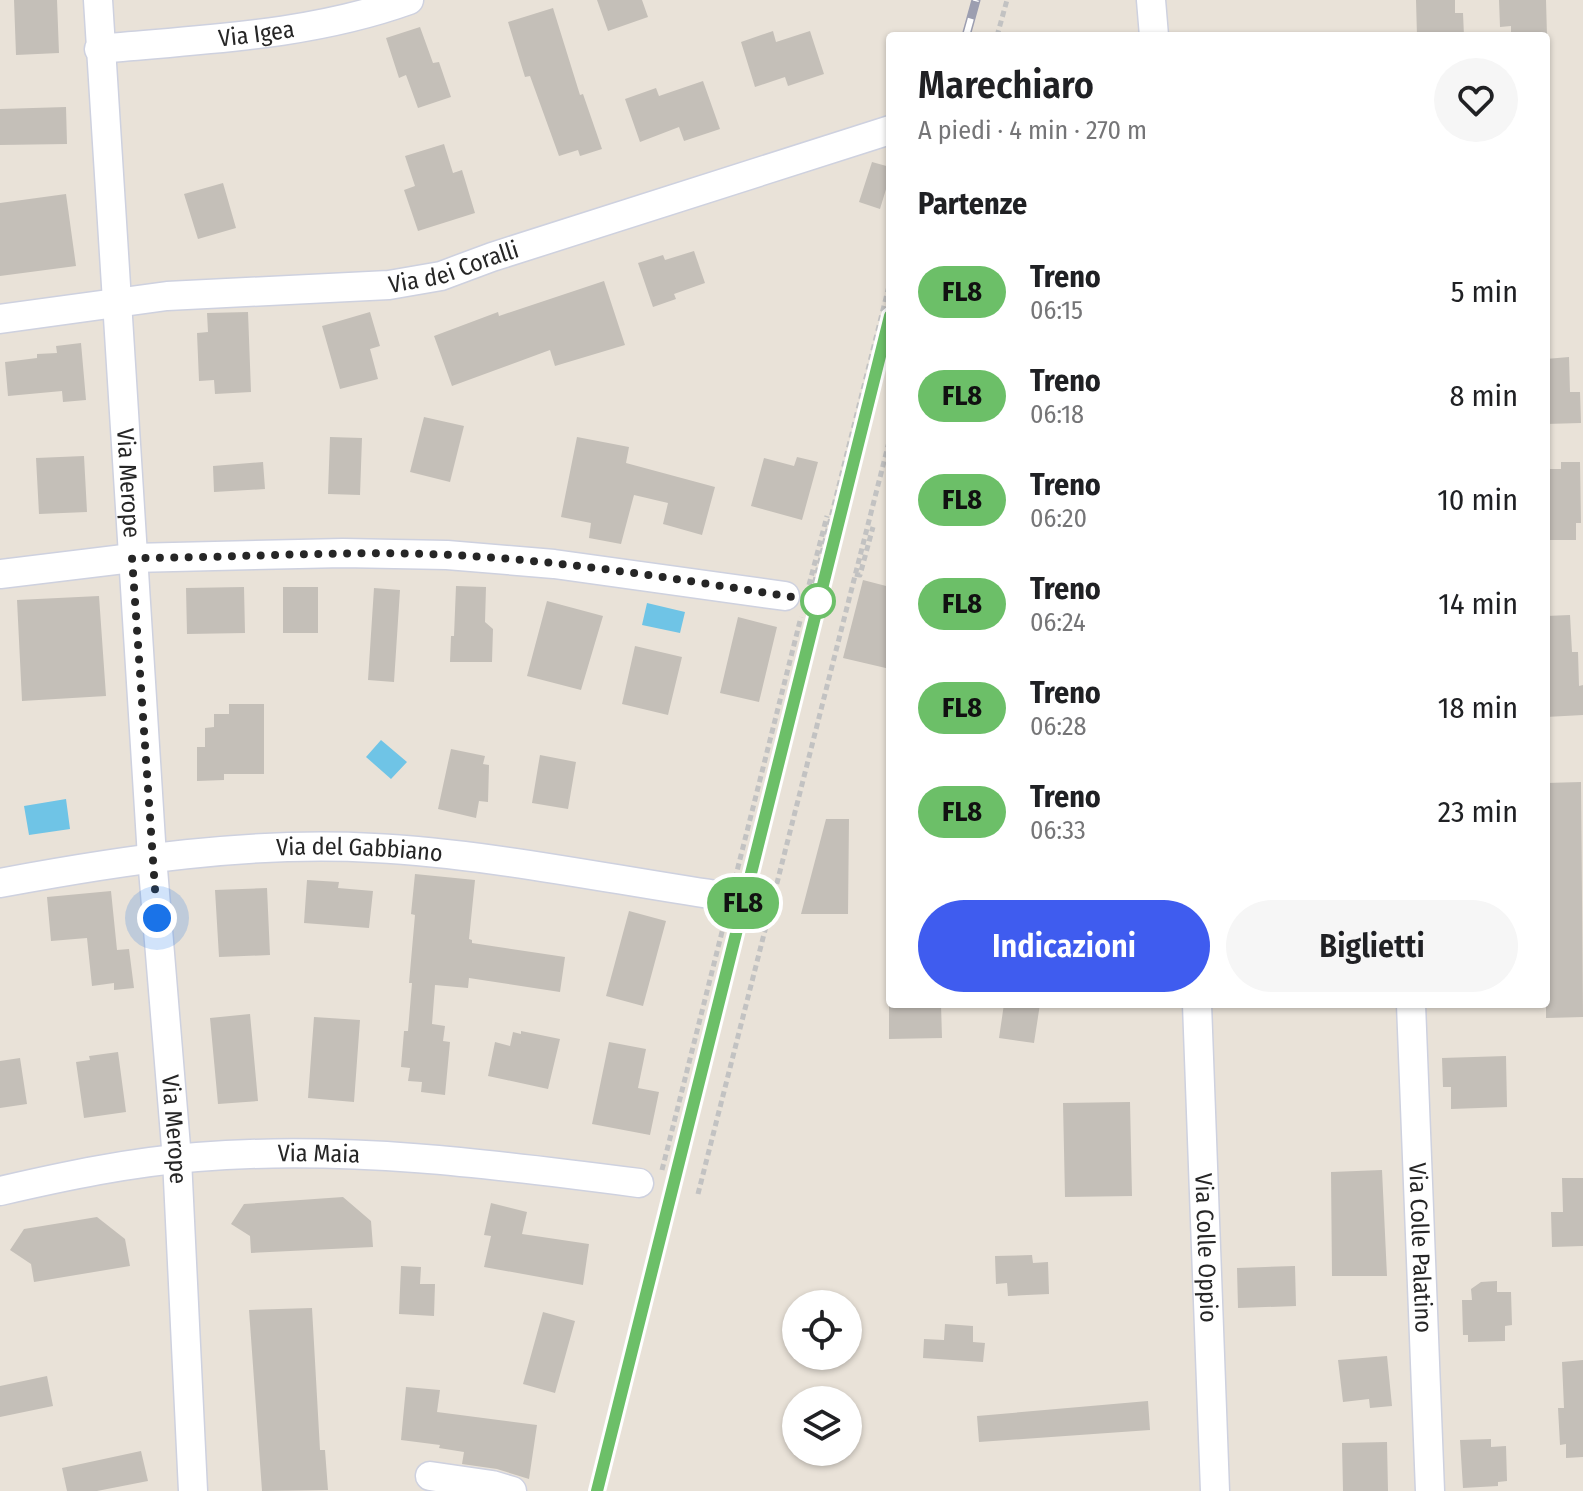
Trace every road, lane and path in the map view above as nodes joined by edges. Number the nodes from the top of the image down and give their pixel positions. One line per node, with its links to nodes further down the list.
1 (98, 0): 7 (street, Via Merope)
2 (409, 0): 7 (street, Via Igea)
3 (1007, 0): 5 (path)
4 (1151, 0): 6 (street)
5 (998, 32)
6 (1154, 32)
7 (99, 49): 10 (street, Via Merope)
8 (886, 131): 10 (street, Via dei Coralli)
9 (886, 298): 13 (path)
10 (116, 302): 11 (street, Via dei Coralli); 15 (street, Via Merope)
11 (0, 319)
12 (886, 454): 17 (path)
13 (827, 516)
14 (873, 527): 17 (path)
15 (132, 558): 16 (street); 18 (street); 19 (street, Via Merope)
16 (0, 574)
17 (855, 574): 27 (path)
18 (785, 596)
19 (152, 857): 20 (street, Via del Gabbiano); 21 (street, Via del Gabbiano); 24 (street, Via Merope)
20 (0, 883)
21 (716, 895)
22 (1197, 1008): 31 (street, Via Colle Oppio)
23 (1411, 1008): 32 (street, Via Colle Palatino)
24 (177, 1159): 25 (street, Via Maia); 26 (street, Via Maia); 29 (street, Via Merope)
25 (639, 1183)
26 (0, 1191)
27 (698, 1194)
28 (430, 1476): 30 (street)
29 (193, 1491)
30 (512, 1491)
31 (1215, 1491)
32 (1430, 1491)

